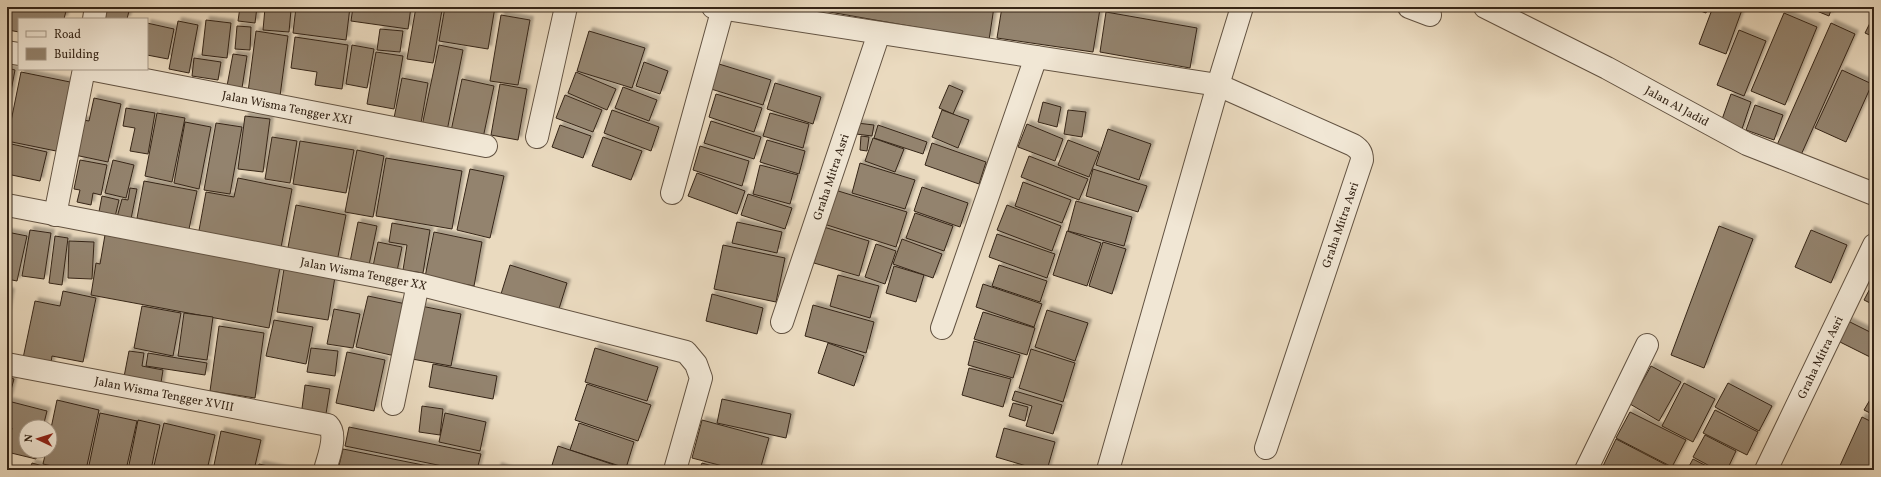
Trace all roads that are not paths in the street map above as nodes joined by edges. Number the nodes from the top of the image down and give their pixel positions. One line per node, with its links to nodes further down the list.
1 (96, 7): 8 (street)
2 (566, 7): 16 (street)
3 (1242, 7): 15 (street)
4 (1410, 7): 7 (street)
5 (1485, 7): 19 (street, Jalan Al Jadid)
6 (718, 8): 9 (street, Graha Mitra Asri); 18 (street, Graha Mitra Asri)
7 (1430, 15)
8 (94, 18)
9 (880, 32): 12 (street, Graha Mitra Asri); 24 (street, Graha Mitra Asri)
10 (7, 52): 11 (street)
11 (18, 54)
12 (1036, 57): 15 (street, Graha Mitra Asri); 25 (street)
13 (84, 70): 21 (street)
14 (94, 70): 17 (street, Jalan Wisma Tengger XXI)
15 (1218, 85): 29 (street, Graha Mitra Asri); 32 (street)
16 (537, 137)
17 (486, 146)
18 (672, 193)
19 (1874, 194)
20 (7, 205): 21 (street, Jalan Wisma Tengger XX)
21 (55, 215): 23 (street, Jalan Wisma Tengger XX)
22 (1874, 245): 34 (street, Graha Mitra Asri)
23 (418, 284): 28 (street); 31 (street, Jalan Wisma Tengger XX)
24 (782, 322)
25 (942, 328)
26 (1647, 345): 33 (street)
27 (7, 364): 30 (street, Jalan Wisma Tengger XVIII)
28 (393, 404)
29 (1266, 448)
30 (325, 470)
31 (675, 470)
32 (1108, 470)
33 (1586, 470)
34 (1766, 470)

